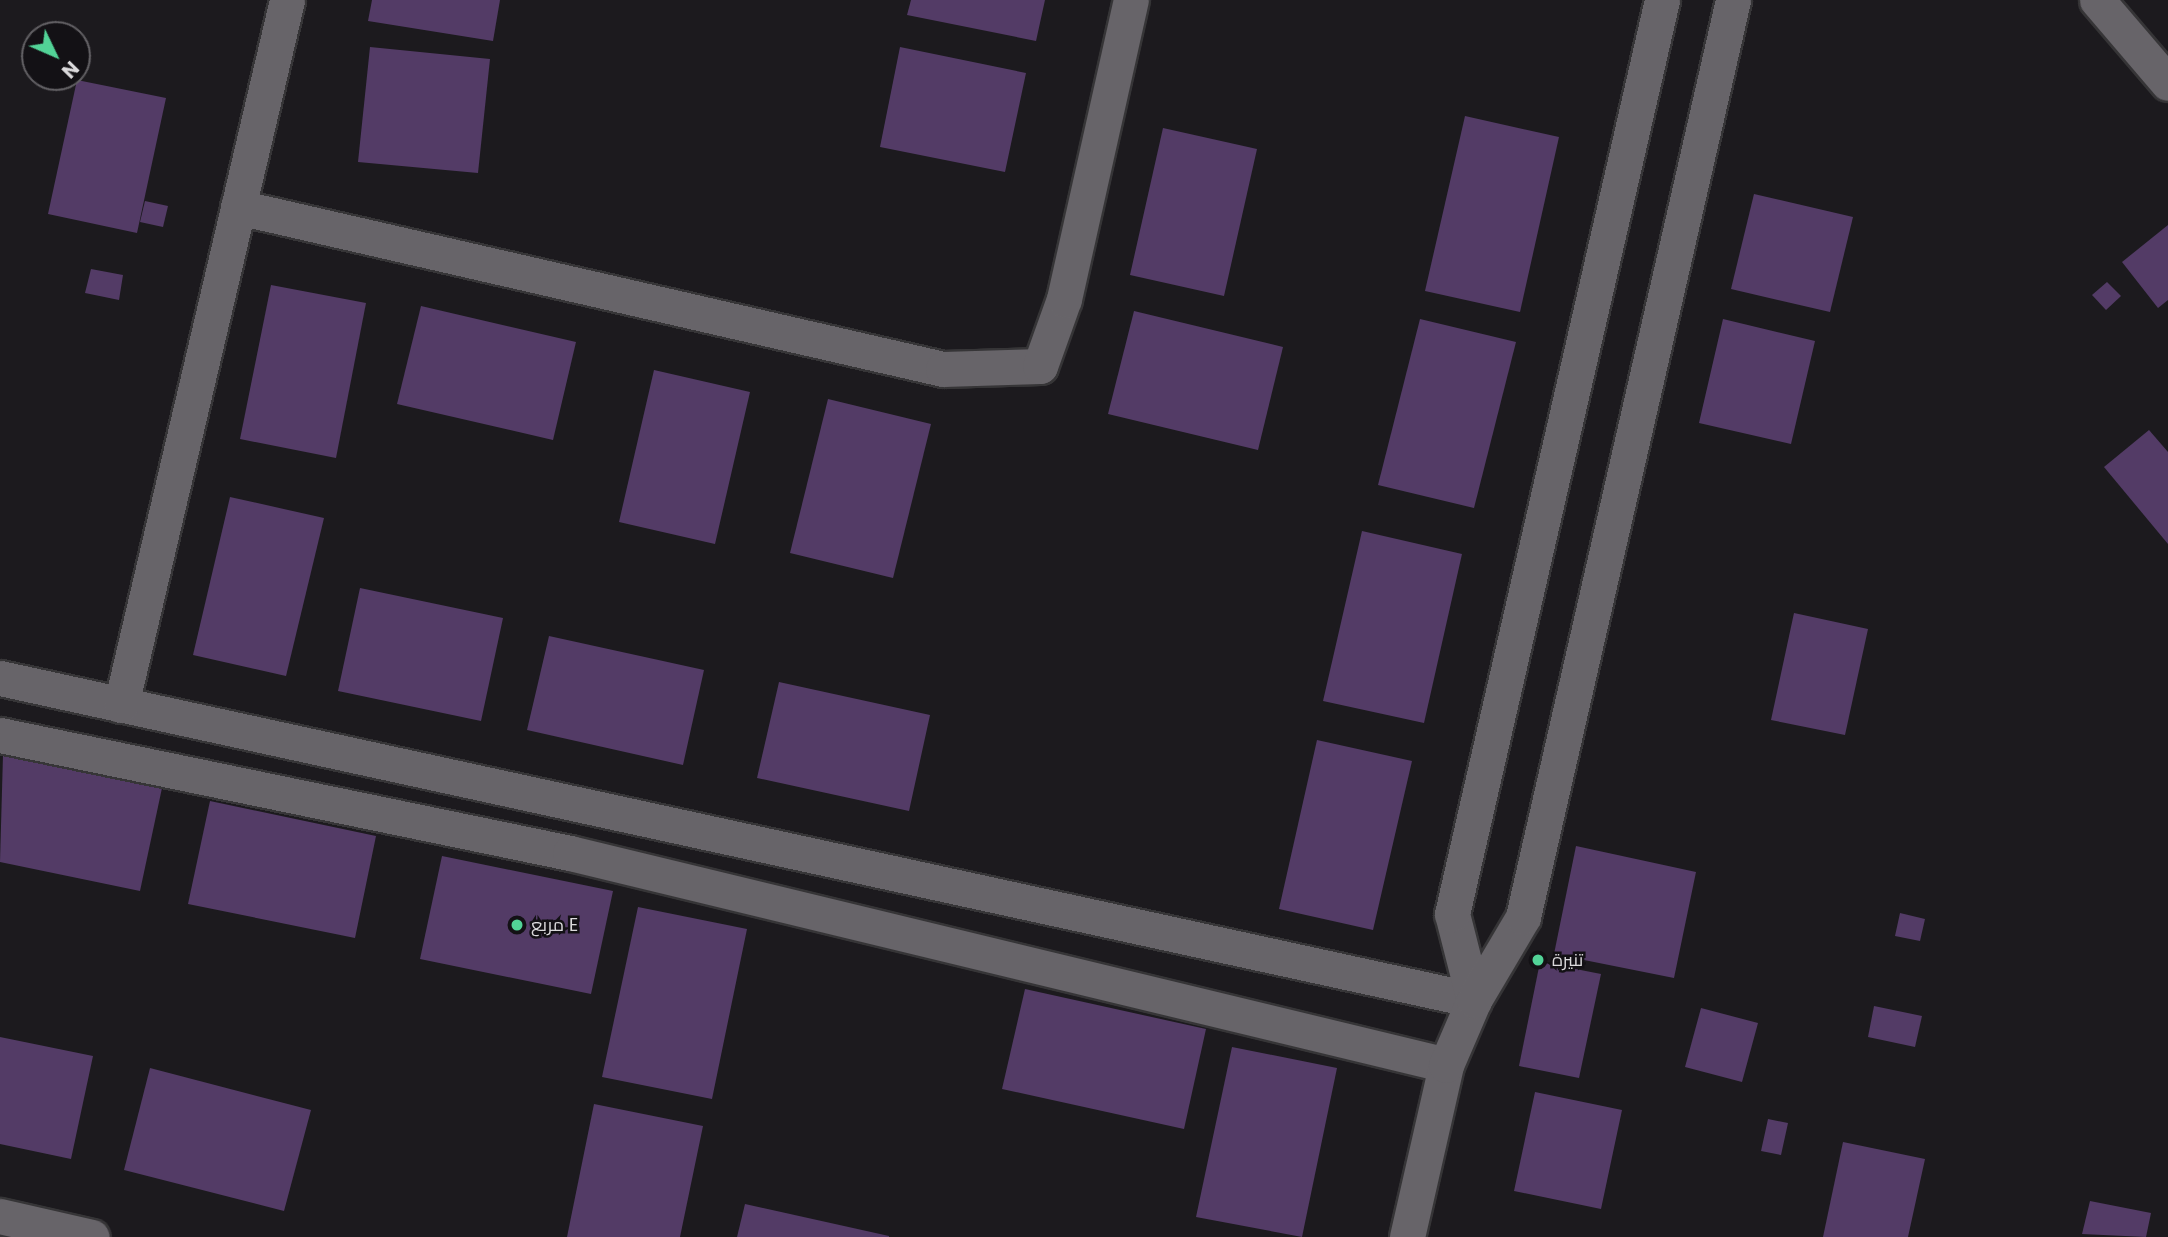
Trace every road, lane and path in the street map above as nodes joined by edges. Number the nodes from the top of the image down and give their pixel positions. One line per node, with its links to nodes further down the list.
1 (287, 0): 7 (street)
2 (1130, 0): 7 (street)
3 (1662, 0): 11 (street)
4 (1734, 0): 11 (street)
5 (2096, 0): 6 (street)
6 (2168, 83)
7 (238, 207): 9 (street)
8 (0, 678): 9 (street)
9 (121, 705): 11 (street)
10 (0, 735): 12 (street)
11 (1474, 1000): 12 (street)
12 (1446, 1065): 15 (street)
13 (0, 1216): 14 (street)
14 (92, 1237)
15 (1408, 1237)

